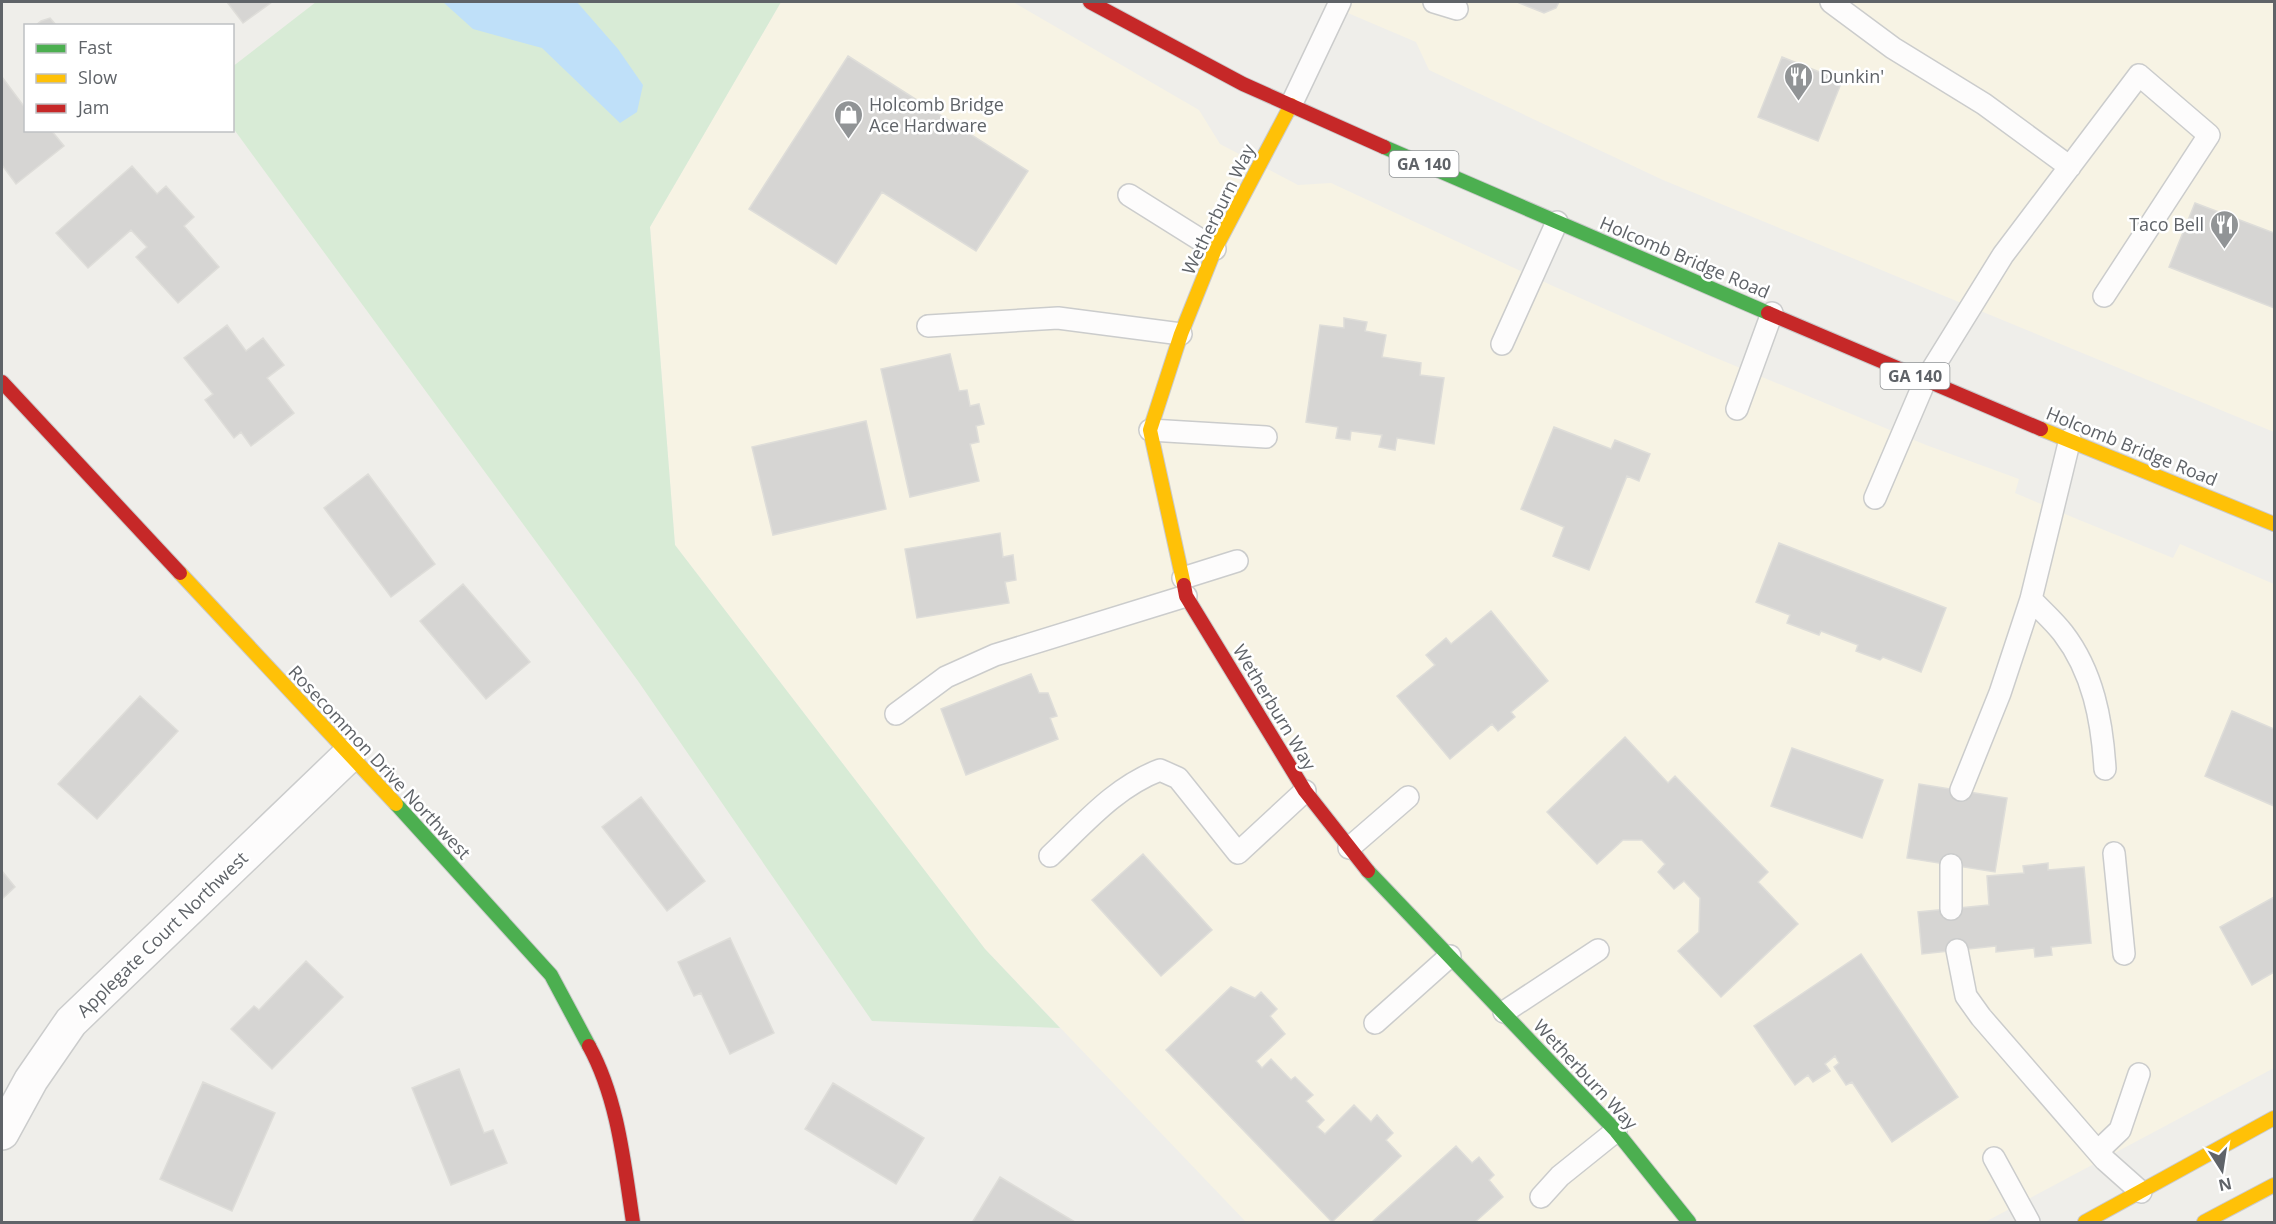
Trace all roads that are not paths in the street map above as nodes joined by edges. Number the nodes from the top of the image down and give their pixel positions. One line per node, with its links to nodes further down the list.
1 (1090, 2): 6 (street, Holcomb Bridge Road / GA 140)
2 (1340, 2): 6 (lane)
3 (1434, 2): 5 (lane)
4 (1831, 2): 7 (lane)
5 (1457, 9)
6 (1291, 105): 9 (street, Holcomb Bridge Road / GA 140); 10 (street, Wetherburn Way)
7 (2070, 167): 11 (lane); 16 (lane)
8 (1129, 195): 10 (lane)
9 (1557, 222): 12 (street, Holcomb Bridge Road / GA 140); 15 (lane)
10 (1215, 249): 14 (street, Wetherburn Way)
11 (2104, 296)
12 (1772, 314): 16 (street, Holcomb Bridge Road / GA 140); 18 (lane)
13 (928, 326): 14 (lane)
14 (1181, 334): 19 (street, Wetherburn Way)
15 (1502, 344)
16 (1926, 381): 21 (street, Holcomb Bridge Road / GA 140); 22 (lane)
17 (2, 382): 28 (street, Rosecommon Drive Northwest)
18 (1737, 409)
19 (1150, 430): 20 (lane); 25 (street, Wetherburn Way)
20 (1266, 437)
21 (2070, 439): 23 (street, Holcomb Bridge Road / GA 140); 26 (lane)
22 (1875, 498)
23 (2274, 524)
24 (1237, 561): 25 (lane)
25 (1185, 586): 27 (lane); 31 (street, Wetherburn Way)
26 (2031, 599): 29 (lane); 30 (lane)
27 (896, 714)
28 (348, 756): 47 (street, Applegate Court Northwest); 53 (street, Rosecommon Drive Northwest)
29 (2105, 768)
30 (1961, 790)
31 (1305, 791): 33 (street, Wetherburn Way); 35 (lane)
32 (1408, 796): 33 (lane)
33 (1349, 848): 41 (street, Wetherburn Way)
34 (2114, 853): 40 (lane)
35 (1050, 856)
36 (1951, 865): 37 (lane)
37 (1951, 909)
38 (1598, 950): 42 (lane)
39 (1957, 950): 48 (lane)
40 (2124, 954)
41 (1450, 956): 42 (street, Wetherburn Way); 43 (lane)
42 (1504, 1012): 46 (street, Wetherburn Way)
43 (1375, 1023)
44 (2139, 1074): 48 (lane)
45 (2274, 1118): 51 (street)
46 (1616, 1131): 52 (lane); 54 (street, Wetherburn Way)
47 (2, 1133)
48 (2097, 1151): 51 (lane)
49 (1994, 1158): 55 (lane)
50 (2274, 1185): 57 (street)
51 (2141, 1192): 56 (street)
52 (1541, 1197)
53 (633, 1222)
54 (1689, 1222)
55 (2029, 1222)
56 (2085, 1222)
57 (2204, 1222)

